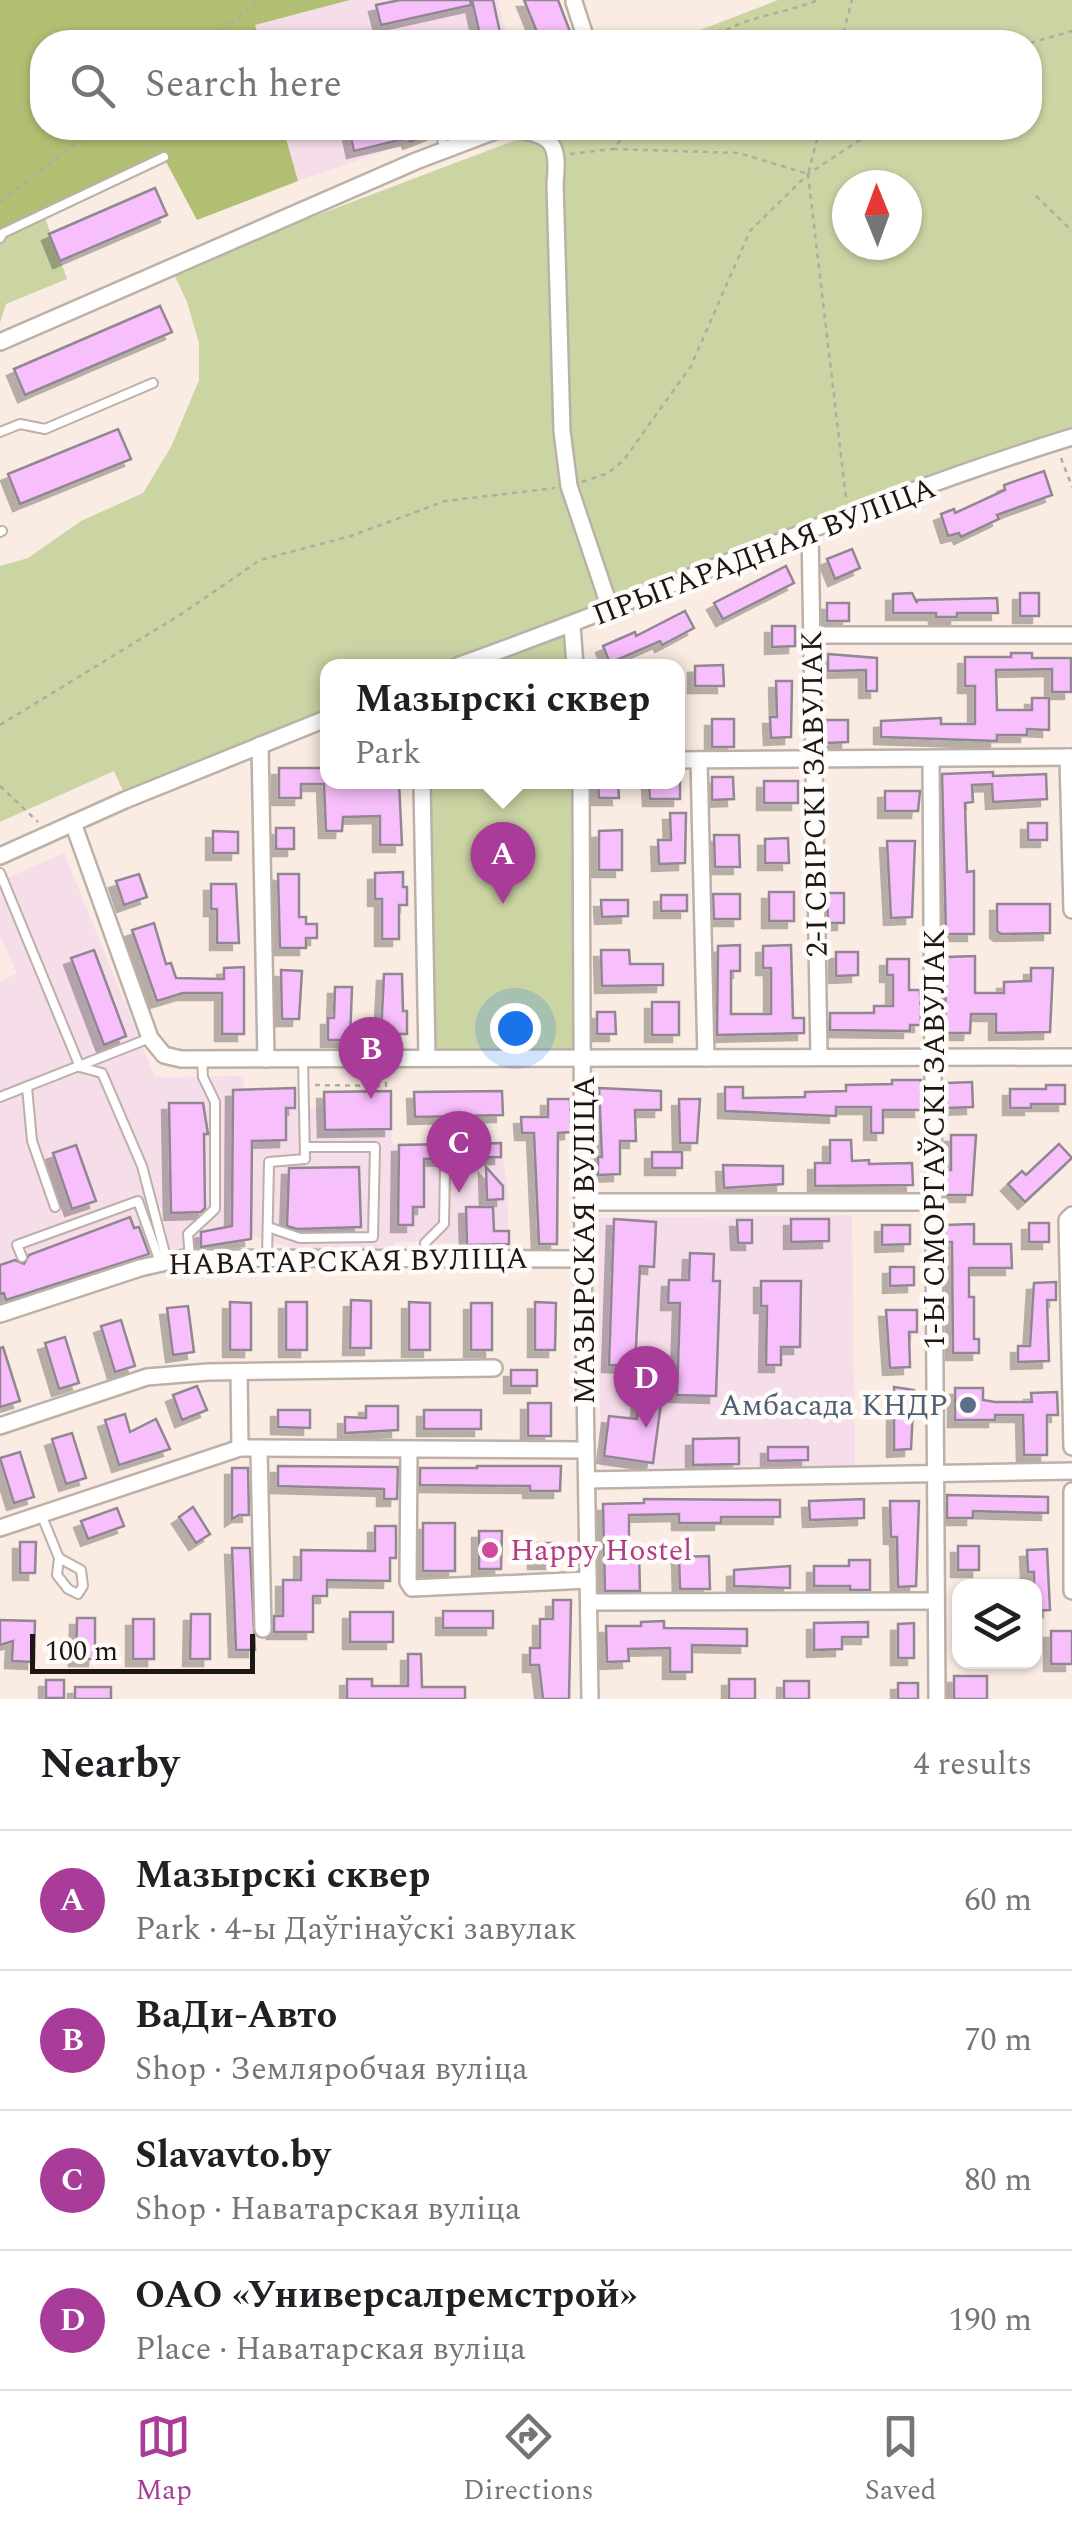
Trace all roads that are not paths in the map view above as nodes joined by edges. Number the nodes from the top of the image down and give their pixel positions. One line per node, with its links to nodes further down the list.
1 (574, 2): 2 (street)
2 (584, 30)
3 (442, 140): 6 (lane)
4 (472, 140): 6 (street)
5 (547, 140): 14 (street)
6 (445, 150): 9 (street)
7 (164, 157): 8 (lane)
8 (0, 238)
9 (0, 342)
10 (154, 384): 11 (lane)
11 (0, 432)
12 (1064, 440): 13 (street, ПРЫГАРАДНАЯ ВУЛІЦА)
13 (810, 530): 14 (street, ПРЫГАРАДНАЯ ВУЛІЦА); 16 (street, 2-І СВІРСКІ ЗАВУЛАК)
14 (611, 611): 15 (street, ПРЫГАРАДНАЯ ВУЛІЦА)
15 (572, 625): 18 (street, ПРЫГАРАДНАЯ ВУЛІЦА); 19 (street)
16 (811, 635): 17 (street); 22 (street, 2-І СВІРСКІ ЗАВУЛАК)
17 (1072, 635)
18 (477, 659)
19 (574, 659)
20 (320, 721): 21 (street)
21 (260, 746): 29 (street); 41 (street)
22 (813, 756): 24 (street); 26 (street); 35 (street, 2-І СВІРСКІ ЗАВУЛАК)
23 (1070, 757): 24 (street); 32 (street)
24 (931, 759): 36 (street, 1-Ы СМОРГАЎСКІ ЗАВУЛАК)
25 (685, 760): 26 (street)
26 (700, 760): 39 (street)
27 (422, 789): 37 (street)
28 (581, 789): 38 (street, МАЗЫРСКАЯ ВУЛІЦА)
29 (73, 823): 30 (street); 33 (street)
30 (0, 856)
31 (0, 873): 43 (lane)
32 (1072, 910)
33 (150, 1038): 40 (street); 43 (lane)
34 (1072, 1056): 36 (street)
35 (819, 1057): 36 (street); 39 (street)
36 (933, 1057): 49 (street, 1-Ы СМОРГАЎСКІ ЗАВУЛАК)
37 (427, 1058): 38 (street); 42 (street)
38 (584, 1058): 39 (street); 48 (street, МАЗЫРСКАЯ ВУЛІЦА)
39 (706, 1058)
40 (202, 1059): 41 (street); 54 (lane)
41 (266, 1059): 42 (street)
42 (303, 1059): 46 (lane)
43 (80, 1067): 44 (lane); 58 (lane)
44 (27, 1087): 45 (lane); 50 (lane)
45 (0, 1097)
46 (305, 1147): 52 (lane); 52 (lane)
47 (445, 1169): 56 (lane)
48 (584, 1202): 49 (street); 57 (street, МАЗЫРСКАЯ ВУЛІЦА)
49 (933, 1202): 69 (street, 1-Ы СМОРГАЎСКІ ЗАВУЛАК)
50 (54, 1207)
51 (1072, 1216): 63 (street)
52 (268, 1227): 55 (lane)
53 (22, 1258): 58 (lane)
54 (190, 1258): 55 (street, НАВАТАРСКАЯ ВУЛІЦА); 58 (street, НАВАТАРСКАЯ ВУЛІЦА)
55 (267, 1258): 56 (street, НАВАТАРСКАЯ ВУЛІЦА)
56 (427, 1258): 57 (street, НАВАТАРСКАЯ ВУЛІЦА)
57 (583, 1259): 66 (street, МАЗЫРСКАЯ ВУЛІЦА)
58 (164, 1262): 59 (street, НАВАТАРСКАЯ ВУЛІЦА)
59 (0, 1314)
60 (494, 1368): 61 (street)
61 (239, 1372): 62 (street); 64 (street)
62 (0, 1426)
63 (1072, 1446)
64 (240, 1448): 65 (street); 72 (street)
65 (259, 1450): 67 (street); 79 (street)
66 (586, 1450): 67 (street); 70 (street, МАЗЫРСКАЯ ВУЛІЦА)
67 (408, 1451): 75 (street)
68 (1072, 1471): 69 (street)
69 (936, 1473): 70 (street); 77 (street, 1-Ы СМОРГАЎСКІ ЗАВУЛАК)
70 (587, 1480): 75 (street, МАЗЫРСКАЯ ВУЛІЦА)
71 (1072, 1491): 76 (street)
72 (41, 1514): 73 (street); 74 (lane)
73 (0, 1528)
74 (59, 1558): 74 (lane)
75 (588, 1580): 78 (street, МАЗЫРСКАЯ ВУЛІЦА)
76 (1072, 1591)
77 (936, 1601): 78 (street); 81 (street, 1-Ы СМОРГАЎСКІ ЗАВУЛАК)
78 (589, 1602): 80 (street, МАЗЫРСКАЯ ВУЛІЦА)
79 (263, 1629)
80 (590, 1699)
81 (937, 1699)

